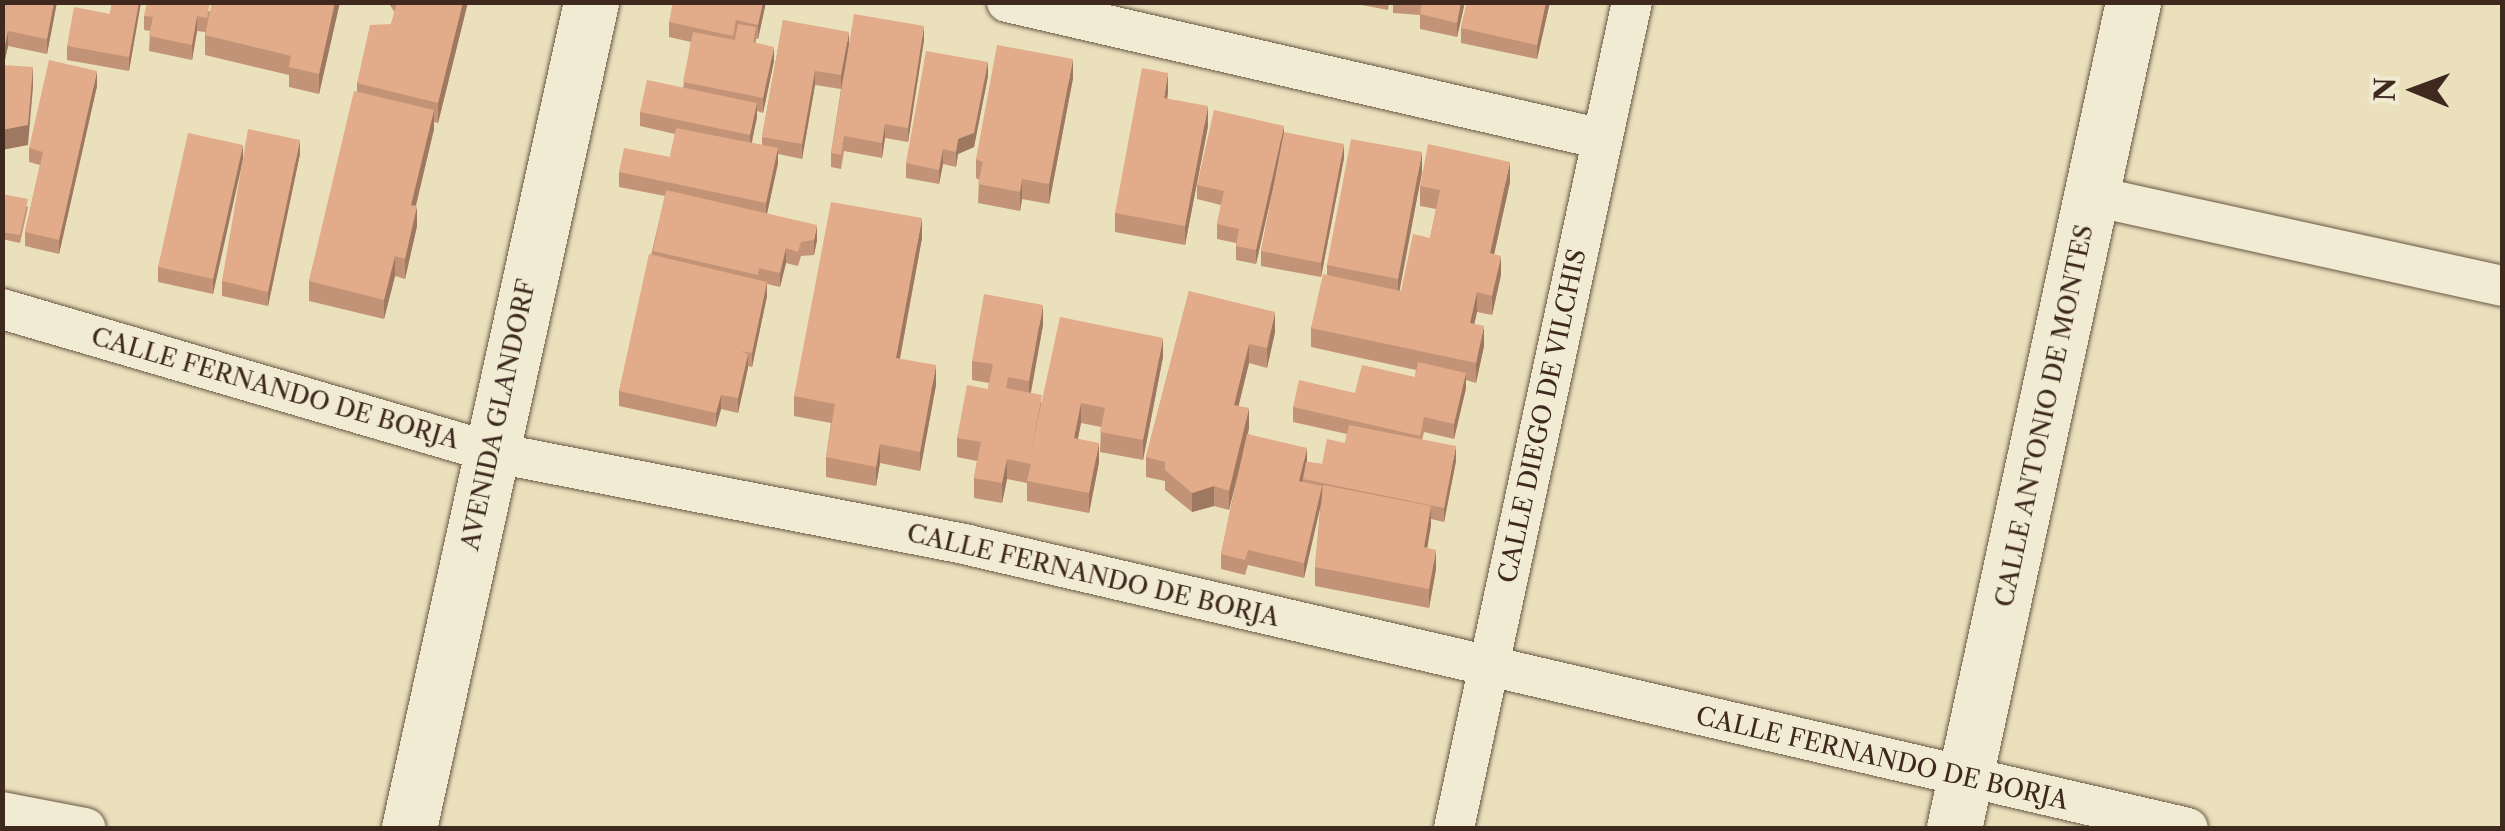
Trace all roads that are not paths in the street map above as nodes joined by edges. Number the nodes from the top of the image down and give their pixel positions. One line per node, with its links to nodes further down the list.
1 (591, 2): 9 (main road, AVENIDA GLANDORF)
2 (1007, 2): 5 (street)
3 (1632, 2): 5 (street, CALLE DIEGO DE VILCHIS)
4 (2133, 2): 6 (main road, CALLE ANTONIO DE MONTES)
5 (1602, 139): 10 (street, CALLE DIEGO DE VILCHIS)
6 (2093, 196): 7 (street); 11 (main road, CALLE ANTONIO DE MONTES)
7 (2502, 286)
8 (2, 309): 9 (street, CALLE FERNANDO DE BORJA)
9 (491, 452): 10 (street, CALLE FERNANDO DE BORJA); 14 (main road, AVENIDA GLANDORF)
10 (1489, 666): 11 (street, CALLE FERNANDO DE BORJA); 15 (street, CALLE DIEGO DE VILCHIS)
11 (1960, 805): 16 (street, CALLE FERNANDO DE BORJA)
12 (2, 812): 13 (street)
13 (84, 828)
14 (409, 828)
15 (1454, 828)
16 (2188, 828)

